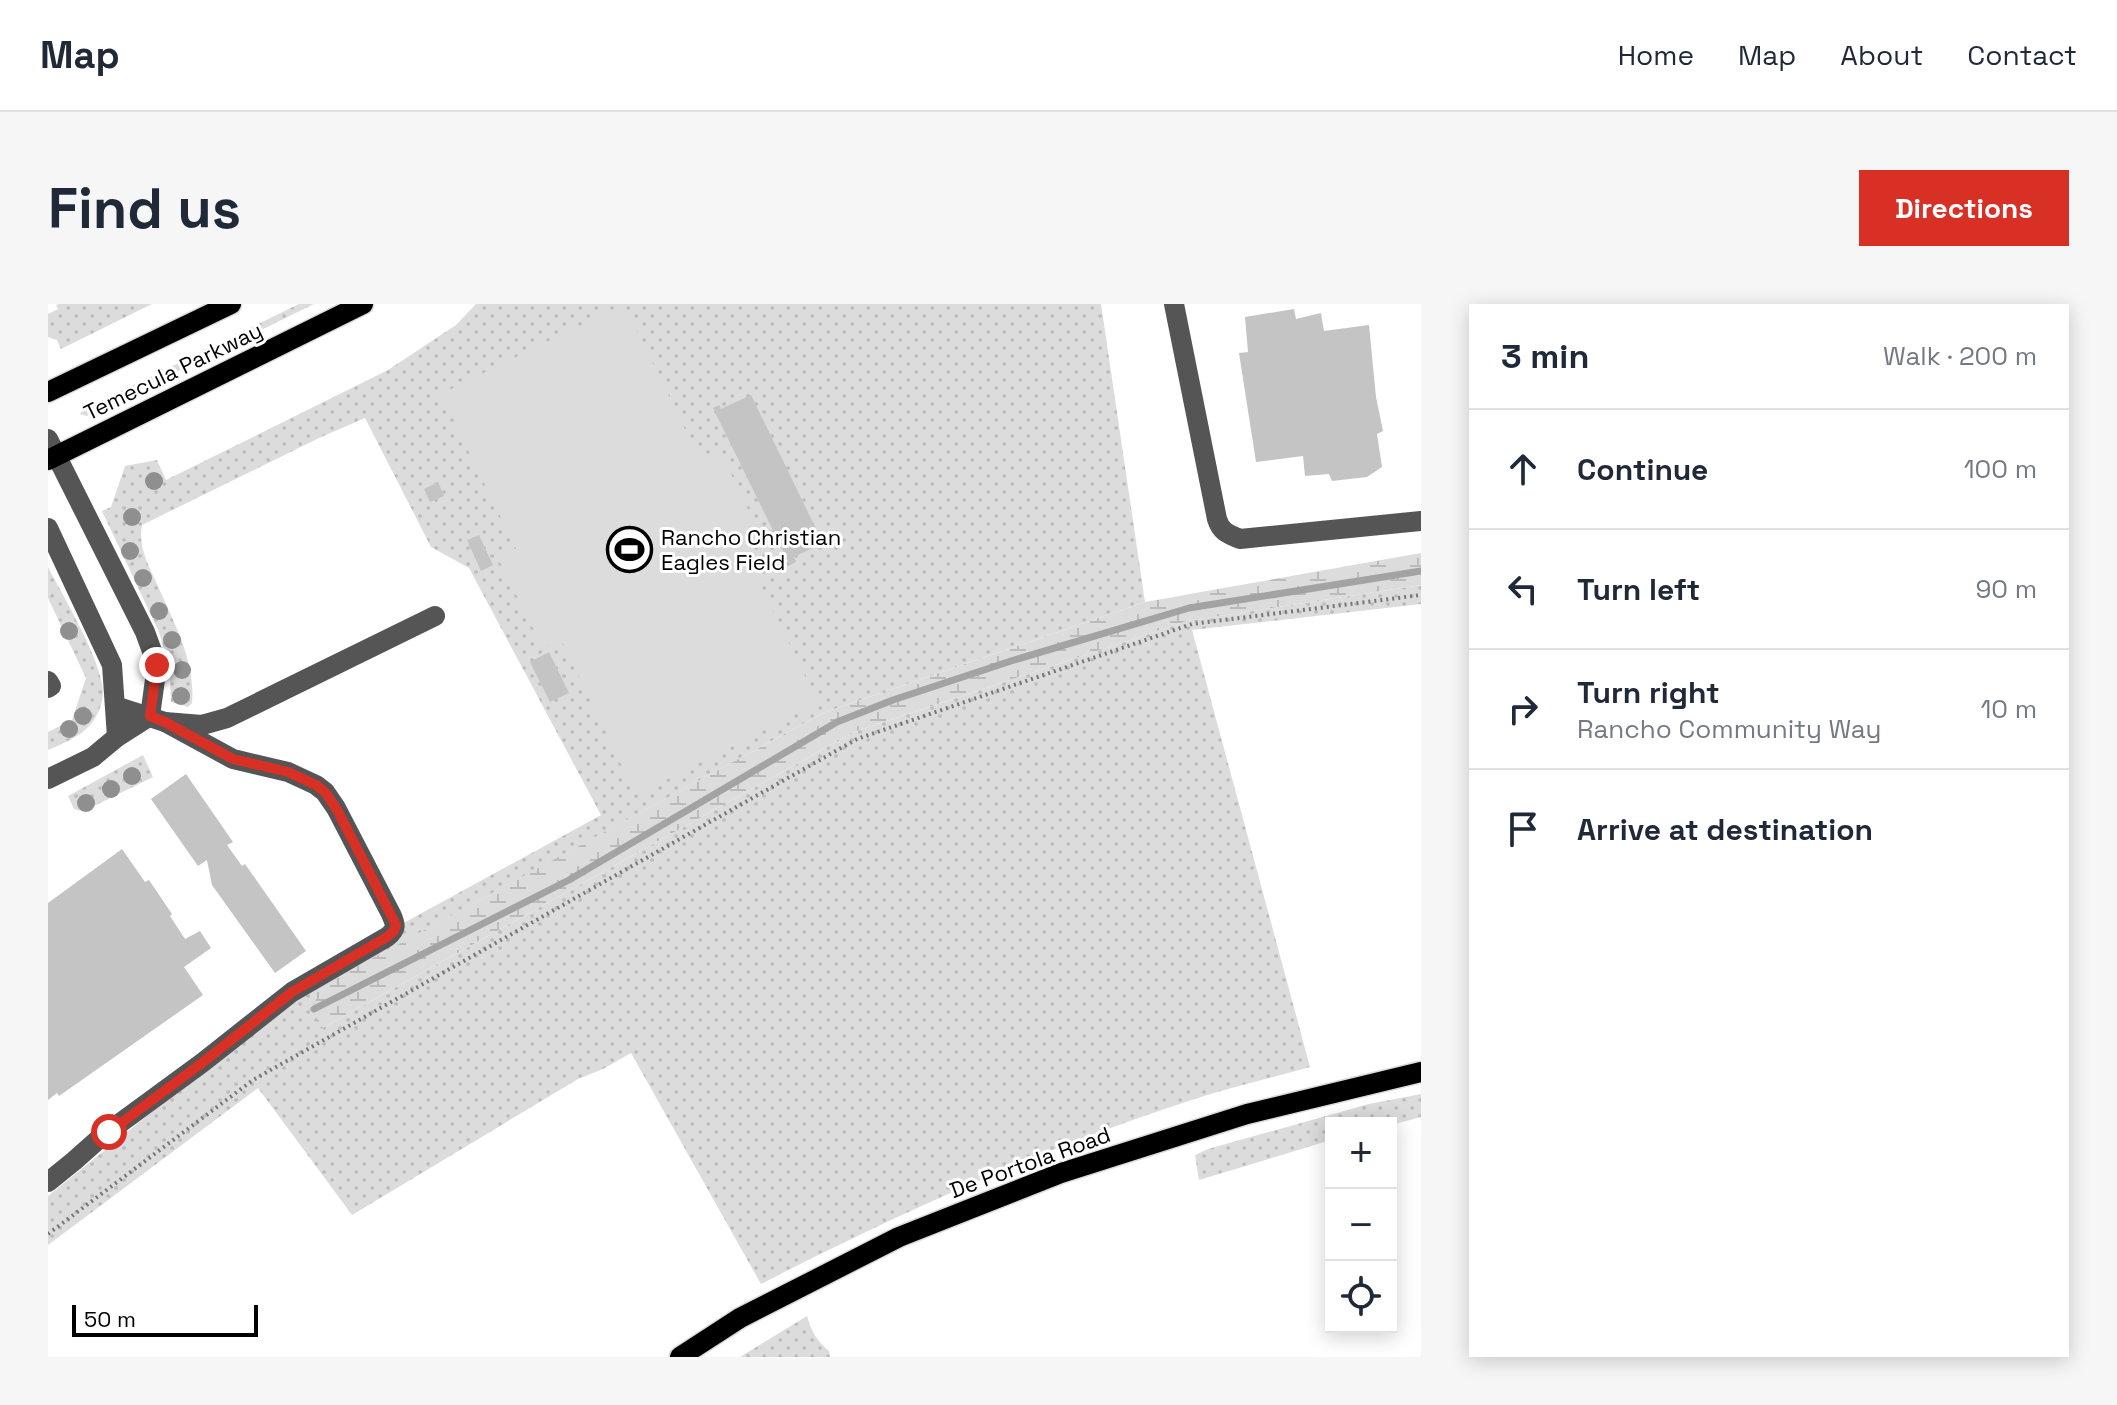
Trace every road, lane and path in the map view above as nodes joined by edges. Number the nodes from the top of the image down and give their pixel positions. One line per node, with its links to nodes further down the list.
1 (231, 304): 4 (main road, Temecula Parkway)
2 (363, 304): 5 (main road, Temecula Parkway)
3 (1174, 304): 6 (street)
4 (48, 392)
5 (51, 451): 13 (street)
6 (1421, 521)
7 (48, 528): 12 (street)
8 (1421, 595): 18 (path)
9 (435, 616): 13 (street)
10 (48, 681): 11 (street)
11 (48, 688)
12 (115, 706): 13 (street); 14 (street)
13 (157, 719): 14 (street); 17 (street)
14 (117, 737): 15 (street)
15 (48, 779)
16 (1421, 1072): 19 (main road, De Portola Road)
17 (48, 1182)
18 (48, 1234)
19 (680, 1357)

